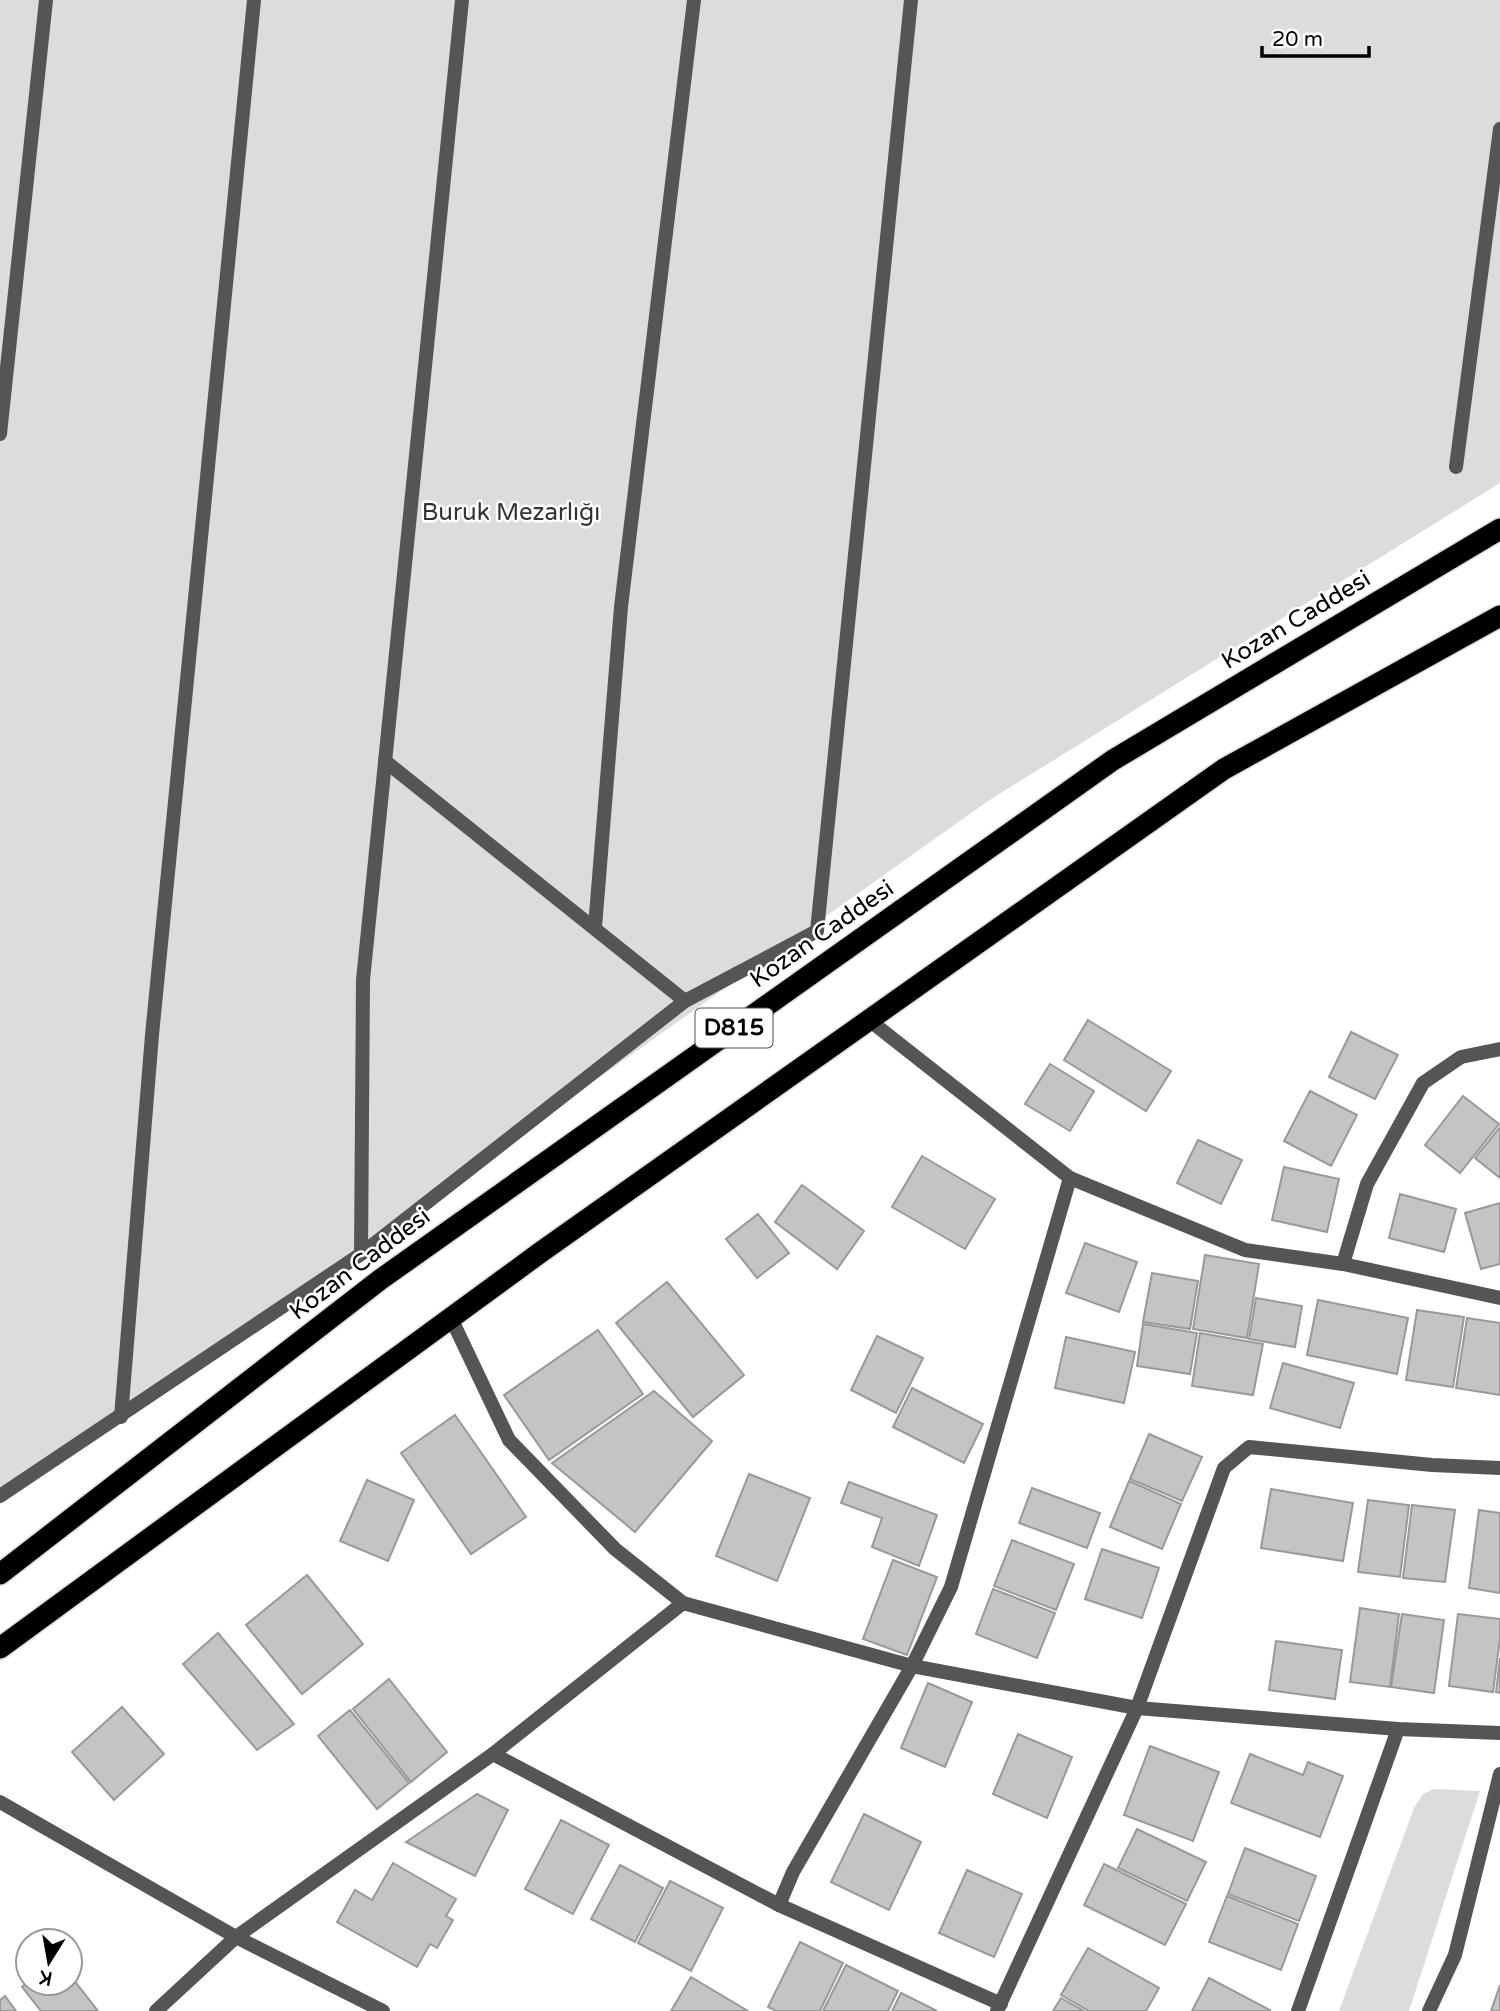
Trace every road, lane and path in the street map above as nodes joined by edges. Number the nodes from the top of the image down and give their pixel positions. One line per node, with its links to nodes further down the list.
1 (46, 0): 8 (street)
2 (254, 0): 22 (street)
3 (462, 0): 12 (street)
4 (694, 0): 13 (street)
5 (911, 0): 14 (street)
6 (1500, 129): 7 (street)
7 (1498, 155): 9 (street)
8 (0, 434)
9 (1456, 467)
10 (1500, 529): 25 (highway, Kozan Caddesi / D815)
11 (1500, 616): 15 (highway, D815)
12 (385, 761): 13 (street); 18 (street)
13 (596, 927): 14 (street)
14 (685, 1001): 18 (street)
15 (869, 1020): 17 (street); 21 (highway, D815)
16 (1500, 1049): 19 (street)
17 (1070, 1178): 19 (street); 28 (street)
18 (361, 1254): 22 (street)
19 (1343, 1264): 20 (street)
20 (1500, 1298)
21 (452, 1318): 26 (street); 27 (highway, D815)
22 (121, 1417): 24 (street)
23 (1500, 1468): 29 (street)
24 (0, 1496)
25 (0, 1574)
26 (683, 1603): 28 (street); 32 (street)
27 (0, 1648)
28 (912, 1666): 29 (street); 35 (street)
29 (1137, 1708): 30 (street); 37 (street)
30 (1398, 1729): 31 (street); 40 (street)
31 (1500, 1733)
32 (493, 1754): 35 (street); 36 (street)
33 (1500, 1774): 41 (street)
34 (0, 1802): 36 (street)
35 (779, 1905): 37 (street)
36 (236, 1937): 38 (street); 39 (street)
37 (999, 2007)
38 (156, 2011)
39 (383, 2011)
40 (1298, 2011)
41 (1429, 2011)

